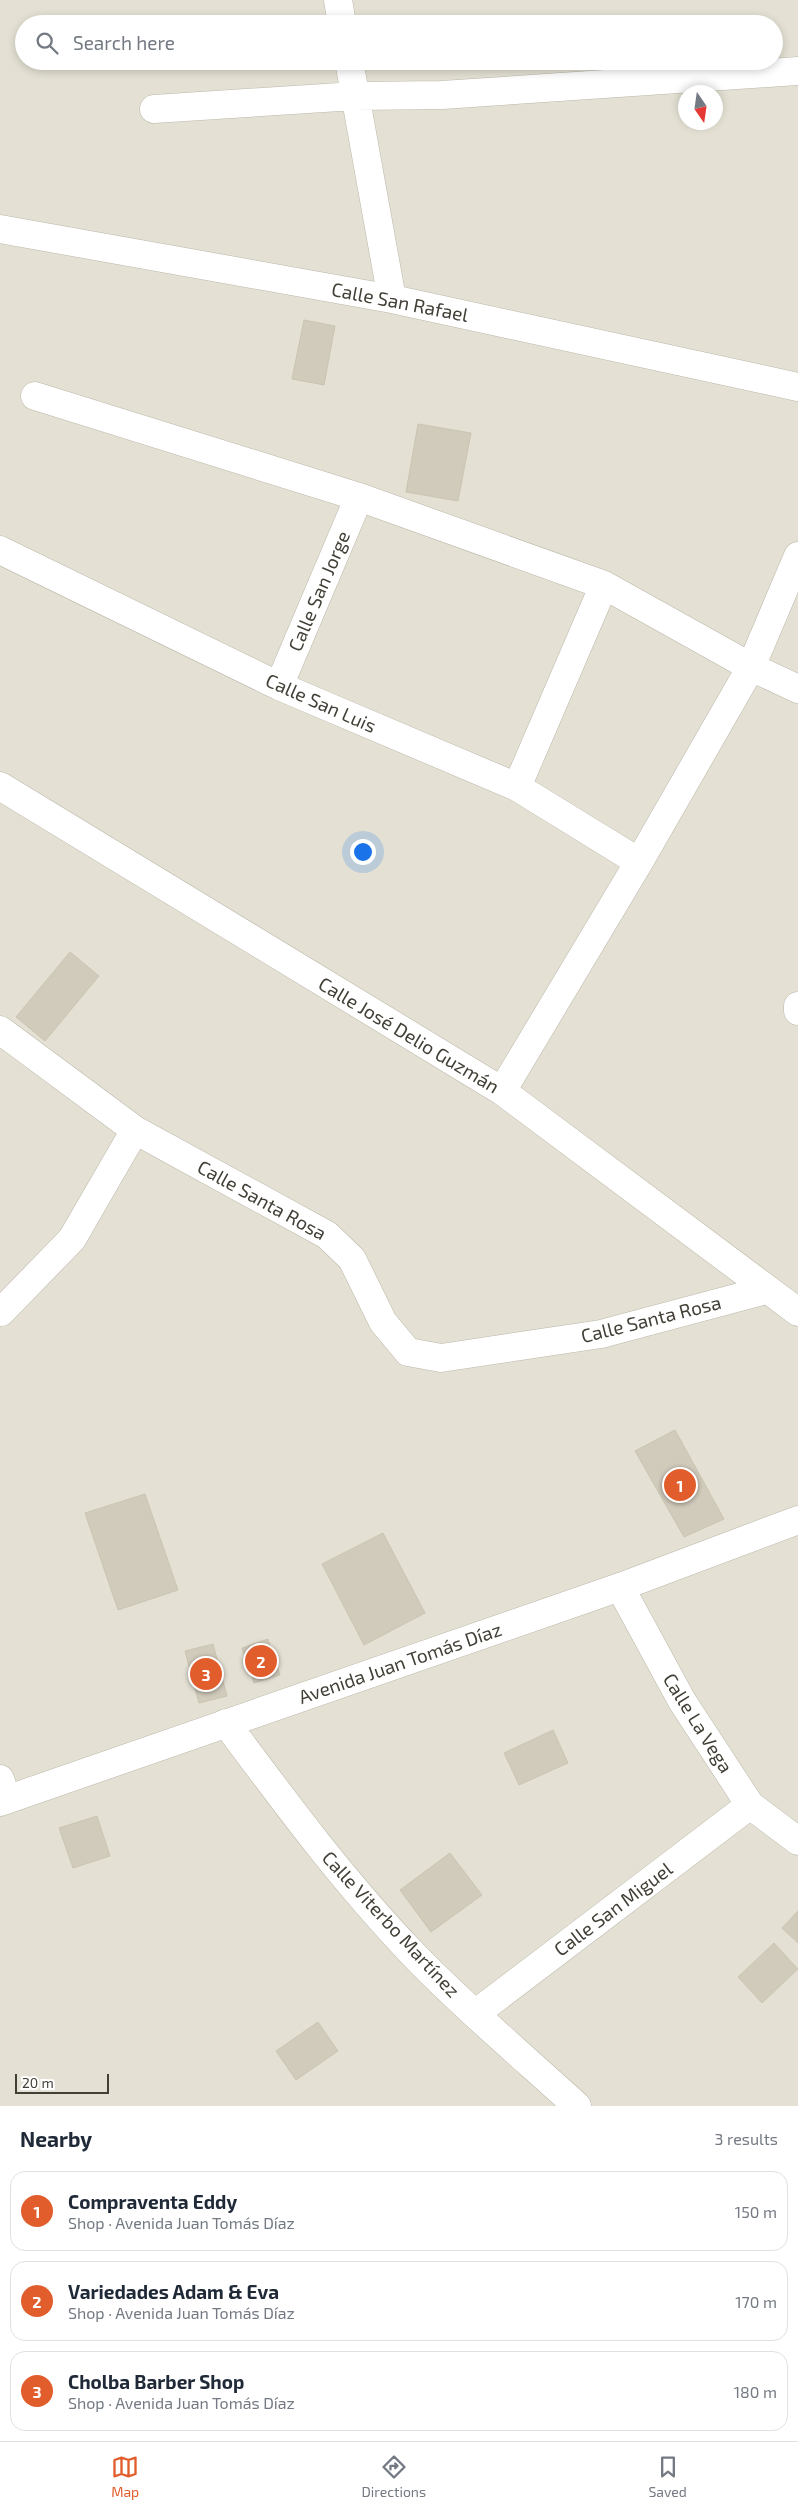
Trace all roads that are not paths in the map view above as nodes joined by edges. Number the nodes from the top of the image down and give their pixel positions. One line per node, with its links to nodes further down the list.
1 (338, 0): 2 (street)
2 (340, 15)
3 (351, 70): 5 (street)
4 (798, 71): 5 (street)
5 (355, 96): 6 (street); 8 (street)
6 (154, 109)
7 (0, 229): 8 (street, Calle San Rafael)
8 (392, 299): 9 (street, Calle San Rafael)
9 (798, 387)
10 (36, 396): 11 (street)
11 (360, 497): 14 (street); 16 (street, Calle San Jorge)
12 (0, 550): 16 (street, Calle San Luis)
13 (798, 556): 15 (street)
14 (604, 585): 15 (street); 19 (street)
15 (751, 667): 17 (street); 20 (street)
16 (279, 686): 19 (street, Calle San Luis)
17 (798, 689)
18 (0, 786): 24 (street, Calle José Delio Guzmán)
19 (517, 788): 20 (street, Calle San Luis)
20 (639, 862): 24 (street)
21 (798, 1006): 22 (street)
22 (798, 1010)
23 (1, 1033): 25 (street, Calle Santa Rosa)
24 (502, 1091): 26 (street, Calle José Delio Guzmán)
25 (135, 1130): 26 (street, Calle Santa Rosa); 27 (street)
26 (766, 1290): 28 (street, Calle José Delio Guzmán)
27 (1, 1312)
28 (798, 1312)
29 (798, 1520): 30 (street, Avenida Juan Tomás Díaz)
30 (620, 1587): 31 (street, Avenida Juan Tomás Díaz); 33 (street, Calle La Vega)
31 (226, 1723): 32 (street, Avenida Juan Tomás Díaz); 35 (street, Calle Viterbo Martínez)
32 (2, 1793)
33 (750, 1804): 34 (street, Calle La Vega); 35 (street, Calle San Miguel)
34 (798, 1842)
35 (475, 2014): 36 (street, Calle Viterbo Martínez)
36 (577, 2106)

